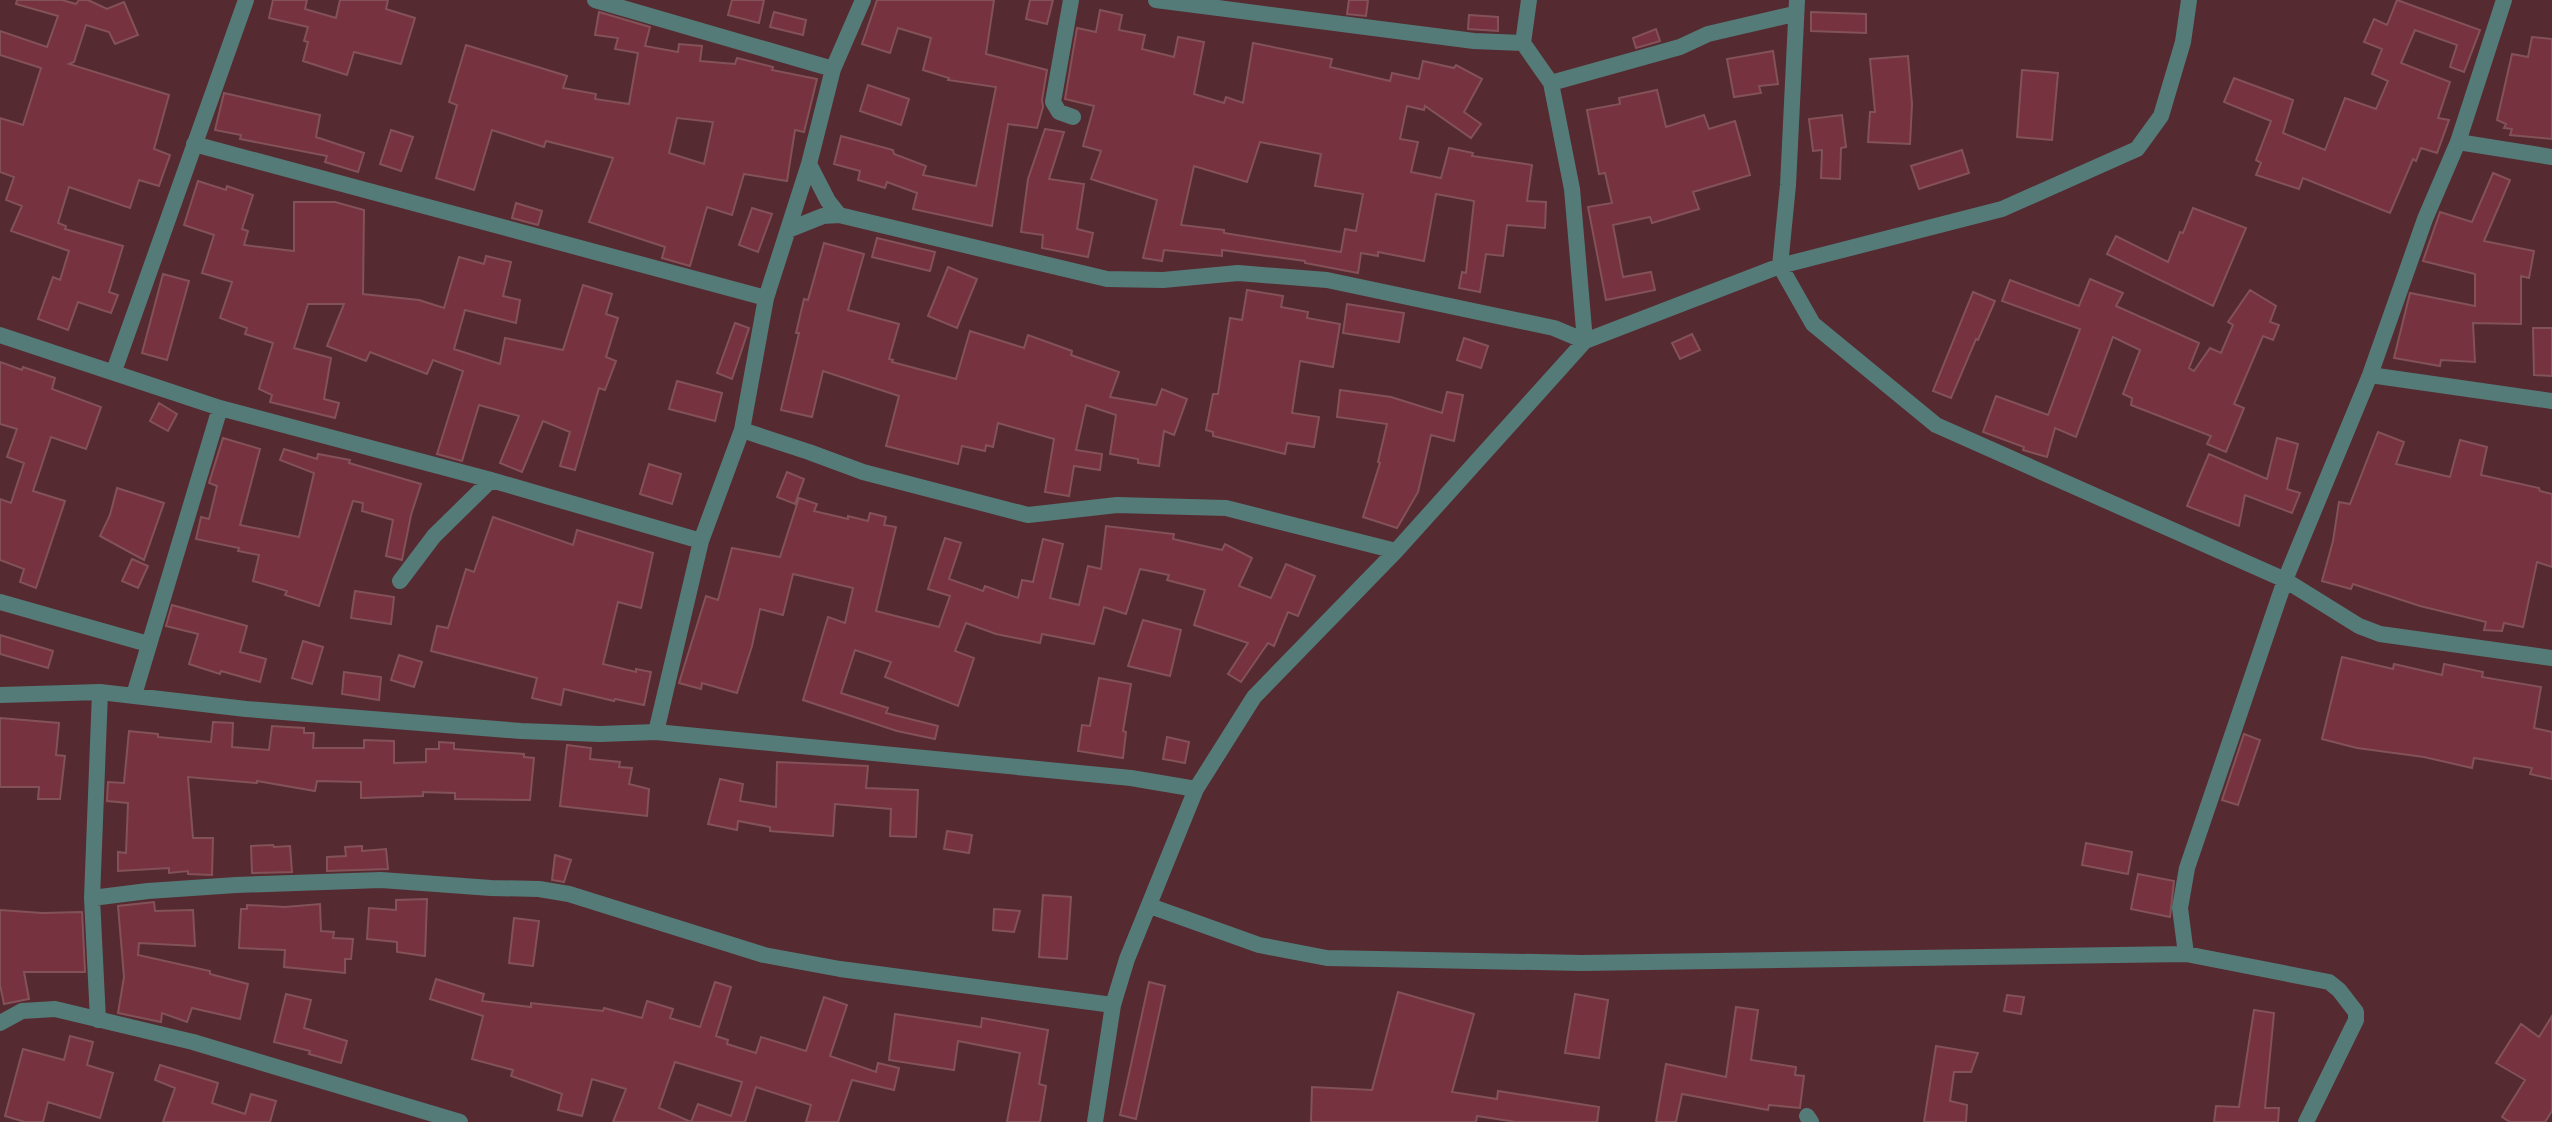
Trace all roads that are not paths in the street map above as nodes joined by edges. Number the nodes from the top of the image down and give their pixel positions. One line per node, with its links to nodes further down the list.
1 (246, 0): 15 (street)
2 (595, 0): 11 (street)
3 (863, 0): 11 (street)
4 (1071, 0): 13 (street)
5 (1156, 0): 10 (street)
6 (1529, 0): 10 (street)
7 (2189, 0): 20 (street)
8 (2504, 0): 14 (street)
9 (1796, 7): 12 (street); 20 (street)
10 (1523, 43): 12 (street)
11 (833, 69): 17 (street)
12 (1551, 83): 23 (street)
13 (1073, 117)
14 (2458, 142): 16 (street); 25 (street)
15 (194, 144): 21 (street); 24 (street)
16 (2552, 157)
17 (809, 164): 18 (street); 19 (street)
18 (839, 215): 19 (street); 23 (street)
19 (788, 230): 21 (street)
20 (1780, 266): 23 (street); 32 (street)
21 (766, 298): 28 (street)
22 (0, 335): 24 (street)
23 (1585, 341): 31 (street)
24 (114, 371): 27 (street)
25 (2370, 375): 26 (street); 32 (street)
26 (2552, 401)
27 (220, 408): 29 (street); 35 (street)
28 (742, 430): 30 (street); 31 (street)
29 (491, 480): 30 (street); 33 (street)
30 (701, 541): 40 (street)
31 (1396, 551): 41 (street)
32 (2285, 580): 36 (street); 44 (street)
33 (400, 581)
34 (0, 602): 35 (street)
35 (148, 644): 39 (street)
36 (2552, 658)
37 (100, 692): 38 (street); 39 (street); 42 (street)
38 (0, 695)
39 (134, 695): 40 (street)
40 (656, 732): 41 (street)
41 (1196, 789): 43 (street)
42 (92, 898): 45 (street); 46 (street)
43 (1150, 906): 44 (street); 45 (street)
44 (2186, 954): 50 (street)
45 (1113, 1005): 49 (street)
46 (98, 1020): 47 (street); 48 (street)
47 (0, 1023)
48 (460, 1122)
49 (1095, 1122)
50 (2306, 1122)

